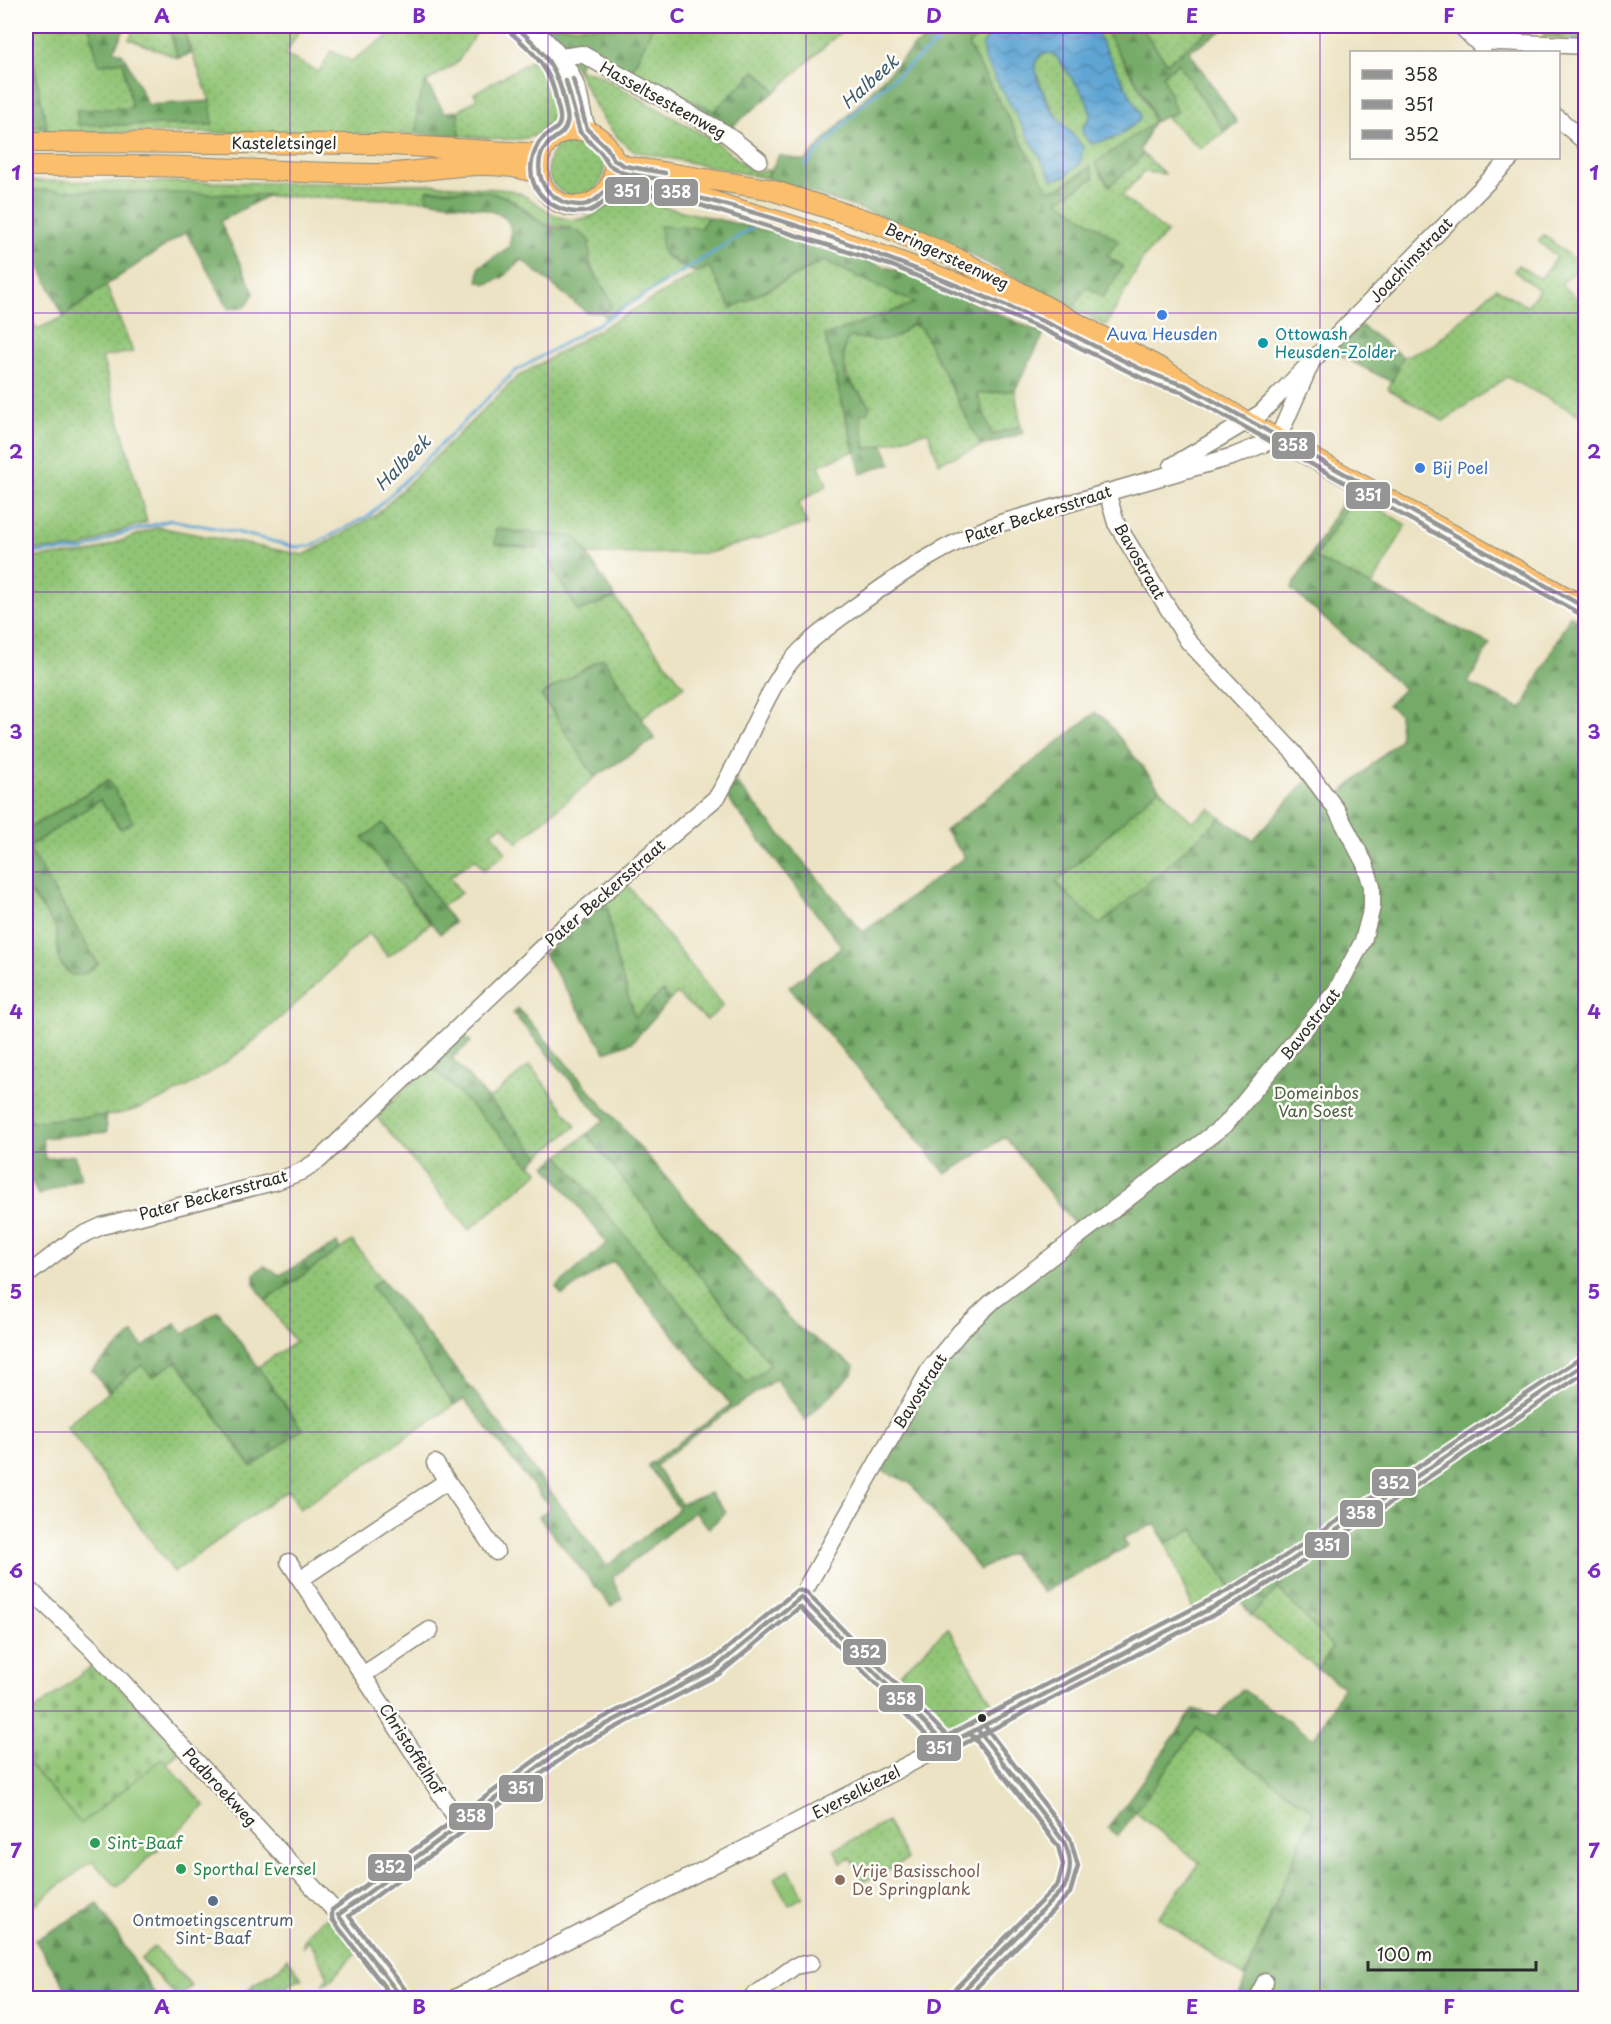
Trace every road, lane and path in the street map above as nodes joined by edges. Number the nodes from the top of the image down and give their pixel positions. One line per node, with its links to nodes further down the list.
1 (515, 26): 8 (street)
2 (529, 26): 6 (street, Hasseltsesteenweg)
3 (1461, 26): 5 (street)
4 (1586, 46): 5 (street)
5 (1482, 47)
6 (561, 57): 9 (street, Hasseltsesteenweg); 15 (street, Hasseltsesteenweg)
7 (1560, 120): 11 (street)
8 (564, 132): 9 (main road); 12 (main road)
9 (589, 132): 14 (main road, Hasseltsesteenweg)
10 (26, 142): 12 (main road, Kasteletsingel)
11 (1586, 142)
12 (541, 154): 17 (main road)
13 (1510, 159): 20 (street, Joachimstraat)
14 (614, 160): 18 (main road); 19 (main road)
15 (759, 160)
16 (26, 166): 17 (main road, Kasteletsingel)
17 (539, 174): 19 (main road)
18 (686, 184): 19 (main road); 21 (main road, Beringersteenweg); 21 (main road, Beringersteenweg)
19 (610, 185)
20 (1311, 363): 22 (street, Joachimstraat); 23 (street, Joachimstraat)
21 (1185, 386): 22 (main road, Beringersteenweg)
22 (1247, 422): 23 (main road, Beringersteenweg); 24 (street, Pater Beckersstraat)
23 (1278, 438): 24 (street, Pater Beckersstraat); 26 (main road, Beringersteenweg)
24 (1150, 478): 25 (street, Pater Beckersstraat)
25 (1107, 492): 27 (street, Pater Beckersstraat); 35 (street, Bavostraat)
26 (1586, 608)
27 (26, 1276)
28 (1586, 1363): 38 (street, Everselkiezel)
29 (435, 1463): 30 (street)
30 (447, 1481): 31 (street); 33 (street)
31 (496, 1552)
32 (289, 1562): 33 (street, Christoffelhof)
33 (300, 1579): 37 (street, Christoffelhof)
34 (26, 1586): 41 (street, Padbroekweg)
35 (801, 1597): 39 (street); 40 (street, Bavostraat)
36 (430, 1630): 37 (street)
37 (363, 1675): 40 (street, Christoffelhof)
38 (978, 1730): 39 (street, Everselkiezel); 47 (street)
39 (946, 1745): 44 (street, Everselkiezel)
40 (460, 1824): 41 (street, Bavostraat)
41 (338, 1915): 45 (street, Padbroekweg)
42 (811, 1964): 46 (street)
43 (1265, 1982): 48 (street)
44 (465, 1996)
45 (402, 1998)
46 (751, 1998)
47 (956, 1998)
48 (1257, 1998)

